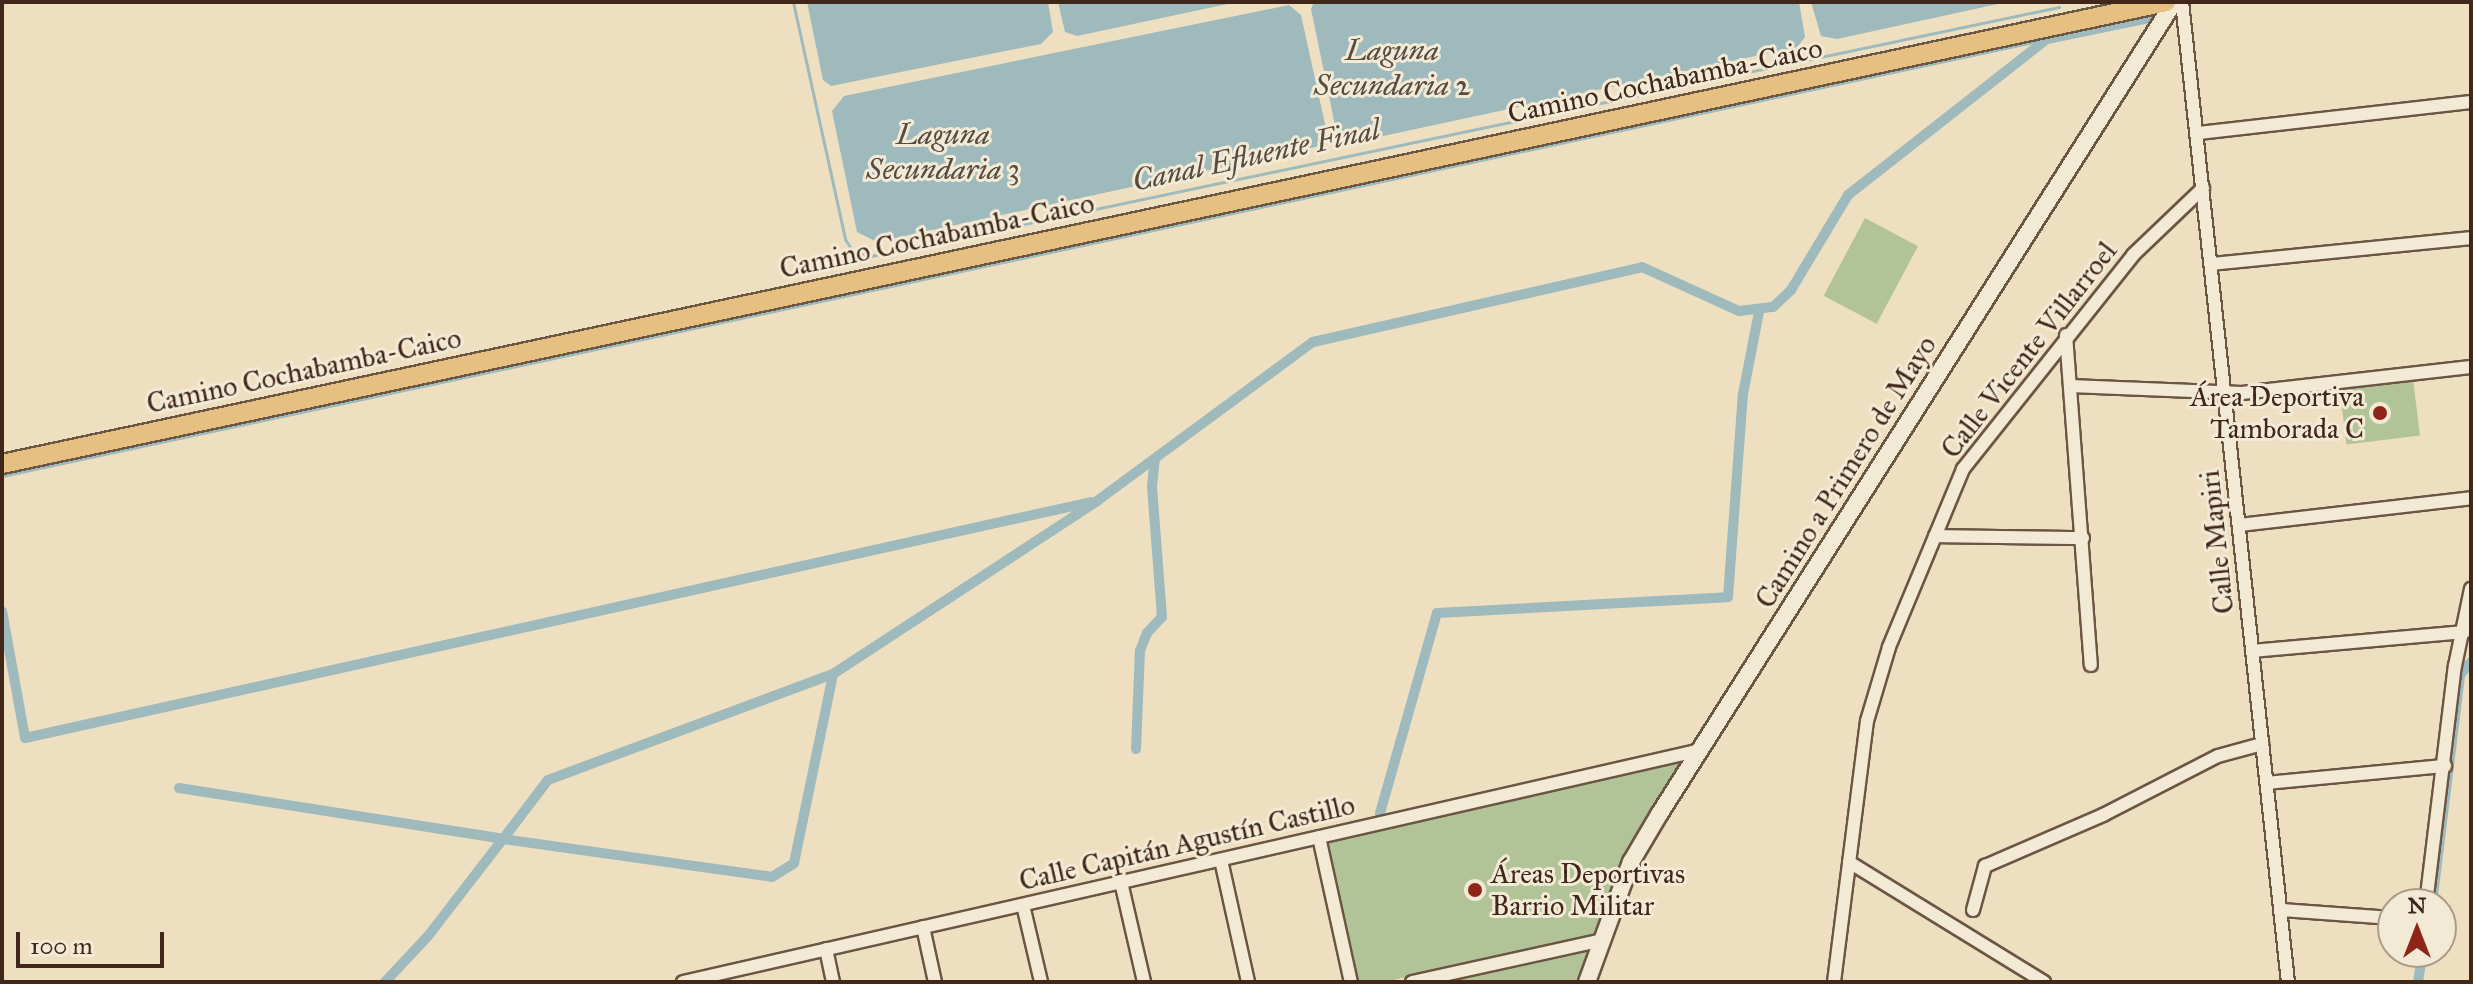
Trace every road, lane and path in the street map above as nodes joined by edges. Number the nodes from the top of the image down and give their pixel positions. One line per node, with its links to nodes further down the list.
1 (2166, 2): 13 (main road, Camino Cochabamba-Caico)
2 (2174, 2): 23 (main road, Camino a Primero de Mayo)
3 (2182, 2): 5 (street, Calle Mapiri)
4 (2471, 102): 5 (street)
5 (2198, 133): 6 (street, Calle Mapiri)
6 (2203, 188): 8 (street, Calle Mapiri); 9 (street, Calle Vicente Villarroel)
7 (2471, 238): 8 (street)
8 (2211, 264): 12 (street, Calle Mapiri)
9 (2066, 335): 11 (street); 16 (street, Calle Vicente Villarroel)
10 (2471, 367): 12 (street)
11 (2070, 386): 12 (street); 17 (street)
12 (2225, 390): 15 (street, Calle Mapiri)
13 (2, 464)
14 (2471, 498): 15 (street)
15 (2239, 525): 20 (street, Calle Mapiri)
16 (1935, 536): 17 (street); 28 (street, Calle Vicente Villarroel)
17 (2083, 538): 21 (street)
18 (2471, 589): 19 (street)
19 (2464, 632): 20 (street); 24 (street)
20 (2252, 651): 22 (street, Calle Mapiri)
21 (2091, 665)
22 (2262, 744): 25 (street, Calle Mapiri); 32 (street)
23 (1701, 750): 26 (street, Calle Capitán Agustín Castillo); 36 (main road, Camino a Primero de Mayo)
24 (2445, 766): 25 (street); 30 (street)
25 (2267, 783): 33 (street, Calle Mapiri)
26 (1319, 837): 27 (street, Calle Capitán Agustín Castillo); 46 (street)
27 (1221, 860): 29 (street, Calle Capitán Agustín Castillo); 45 (street)
28 (1849, 862): 49 (street, Calle Vicente Villarroel); 50 (street)
29 (1121, 882): 31 (street, Calle Capitán Agustín Castillo); 44 (street)
30 (2428, 888)
31 (1023, 905): 35 (street, Calle Capitán Agustín Castillo); 43 (street)
32 (1973, 910)
33 (2281, 910): 34 (street); 51 (street, Calle Mapiri)
34 (2377, 917)
35 (923, 927): 37 (street, Calle Capitán Agustín Castillo); 42 (street)
36 (1603, 940): 39 (street); 48 (main road, Camino a Primero de Mayo)
37 (826, 949): 38 (street, Calle Capitán Agustín Castillo); 41 (street)
38 (728, 977): 40 (street, Calle Capitán Agustín Castillo)
39 (1451, 978): 47 (street)
40 (683, 982)
41 (833, 982)
42 (935, 982)
43 (1041, 982)
44 (1144, 982)
45 (1248, 982)
46 (1351, 982)
47 (1412, 982)
48 (1587, 982)
49 (1834, 982)
50 (2044, 982)
51 (2288, 982)

